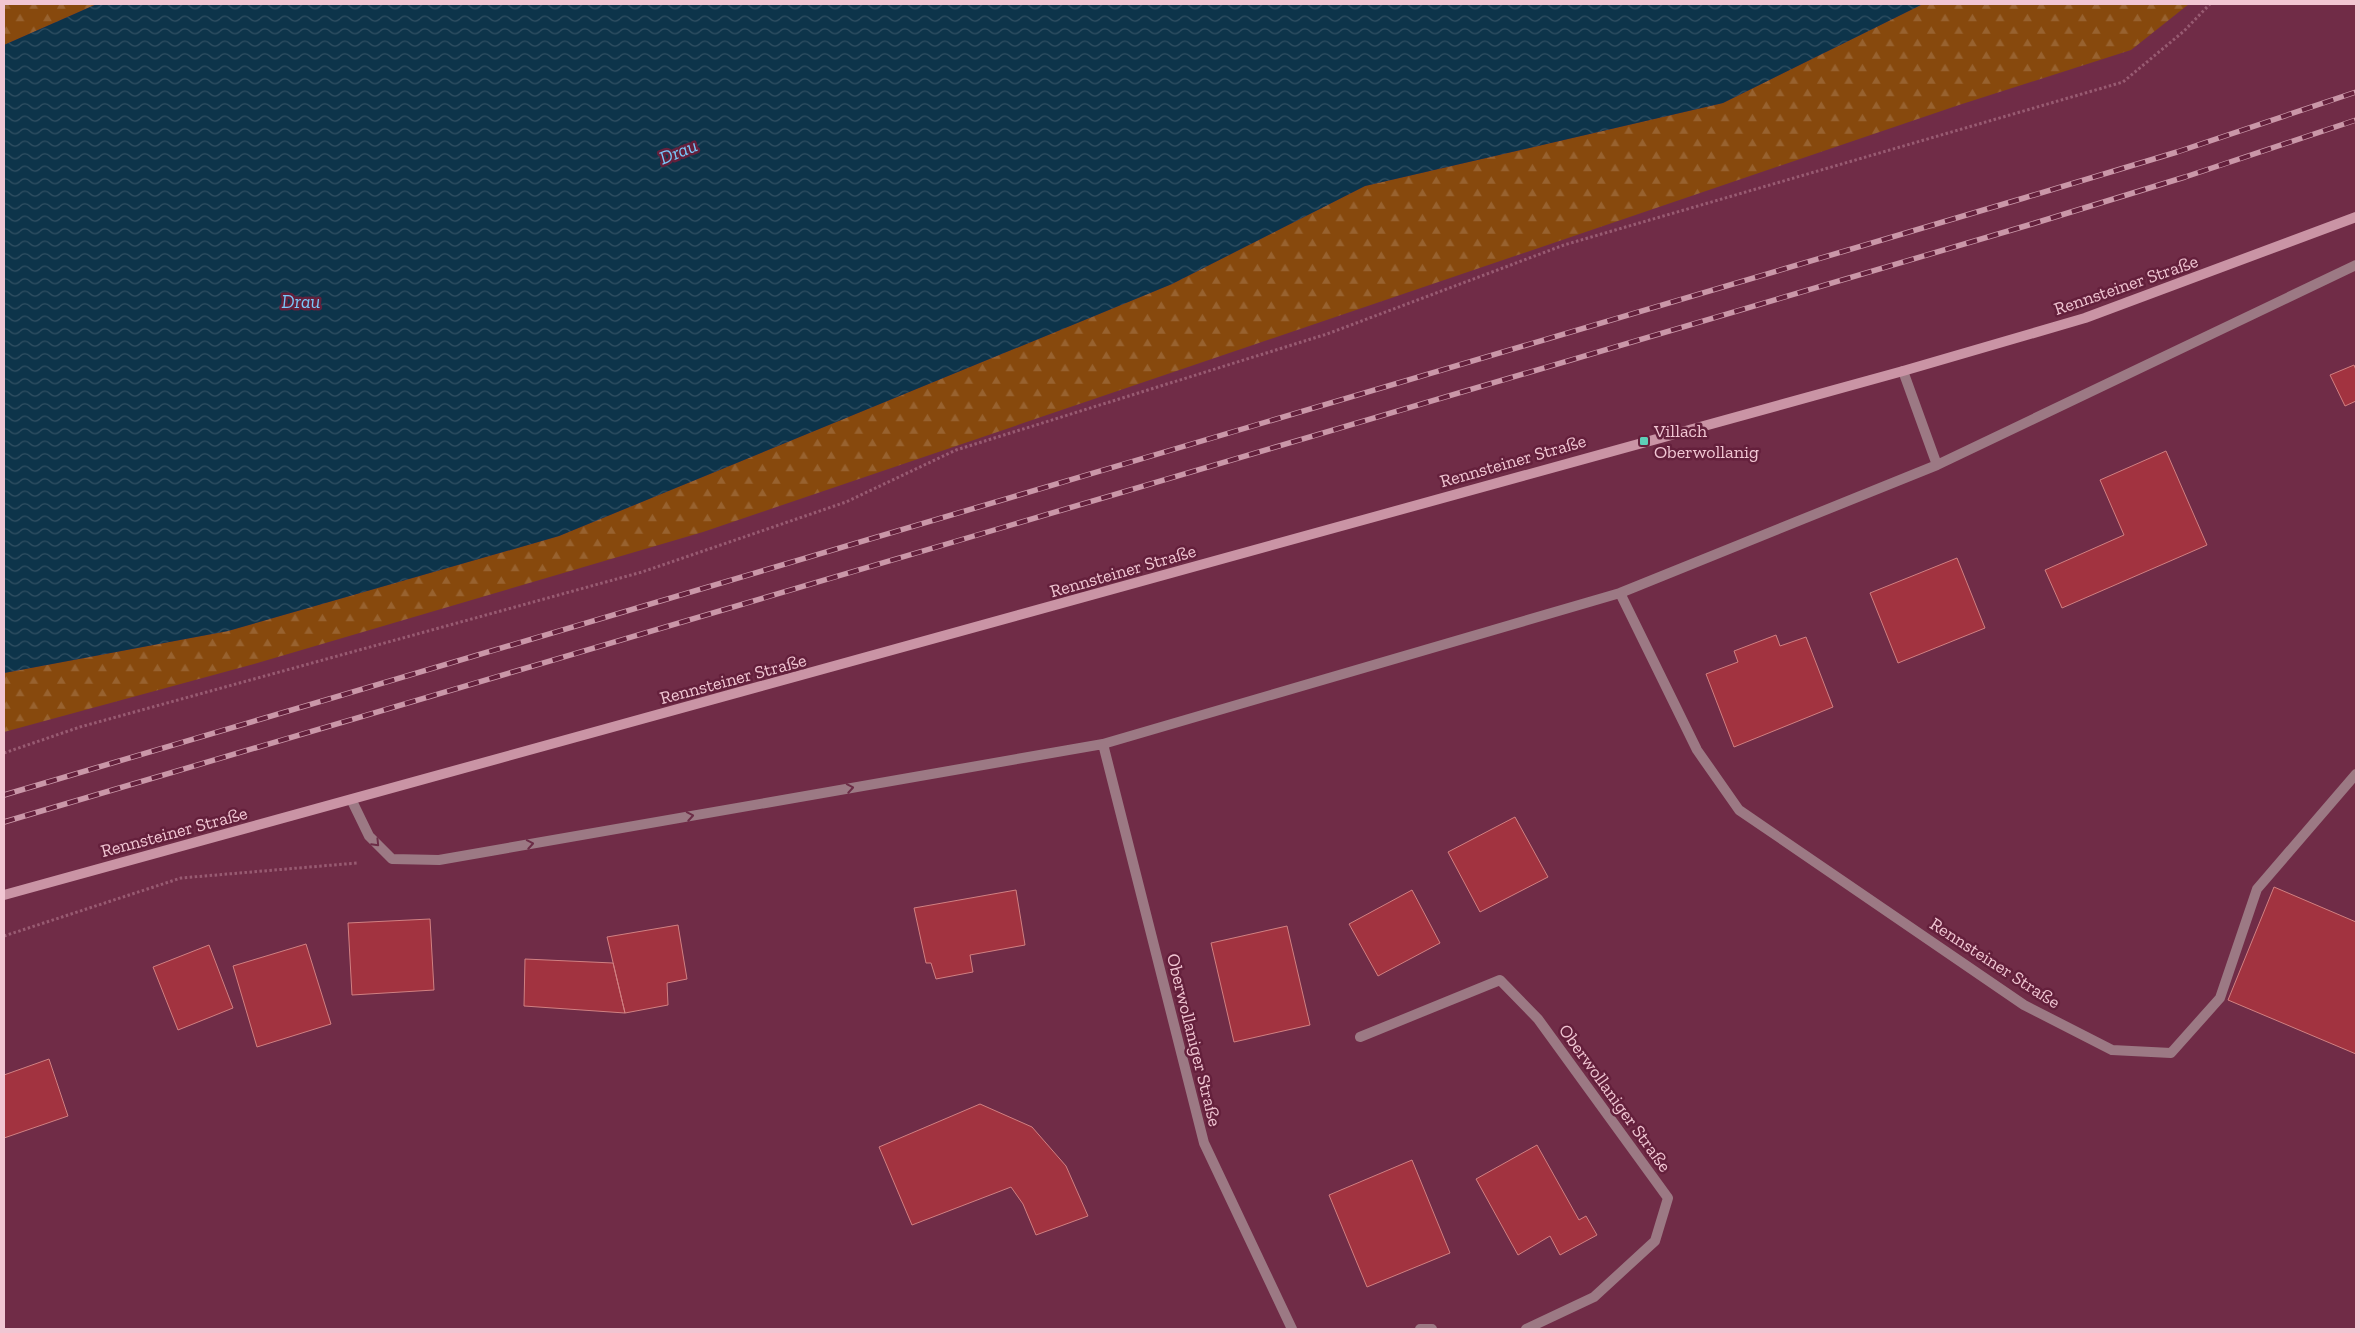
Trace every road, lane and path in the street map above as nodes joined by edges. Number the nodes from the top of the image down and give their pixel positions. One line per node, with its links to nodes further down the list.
1 (2210, 4): 8 (path)
2 (2356, 217): 4 (main road, Rennsteiner Straße)
3 (2356, 265): 5 (street)
4 (1903, 372): 5 (street); 10 (main road, Rennsteiner Straße)
5 (1937, 465): 6 (street)
6 (1620, 593): 7 (street); 9 (street, Rennsteiner Straße)
7 (1103, 744): 11 (street, one-way to 7); 15 (street, Oberwollaniger Straße)
8 (4, 753)
9 (2356, 774)
10 (352, 801): 11 (street, one-way to 11); 12 (main road, Rennsteiner Straße)
11 (392, 860): 13 (path)
12 (4, 895)
13 (4, 936)
14 (1360, 1037): 18 (street, Oberwollaniger Straße)
15 (1292, 1329)
16 (1420, 1329): 17 (street)
17 (1432, 1329)
18 (1526, 1329)

